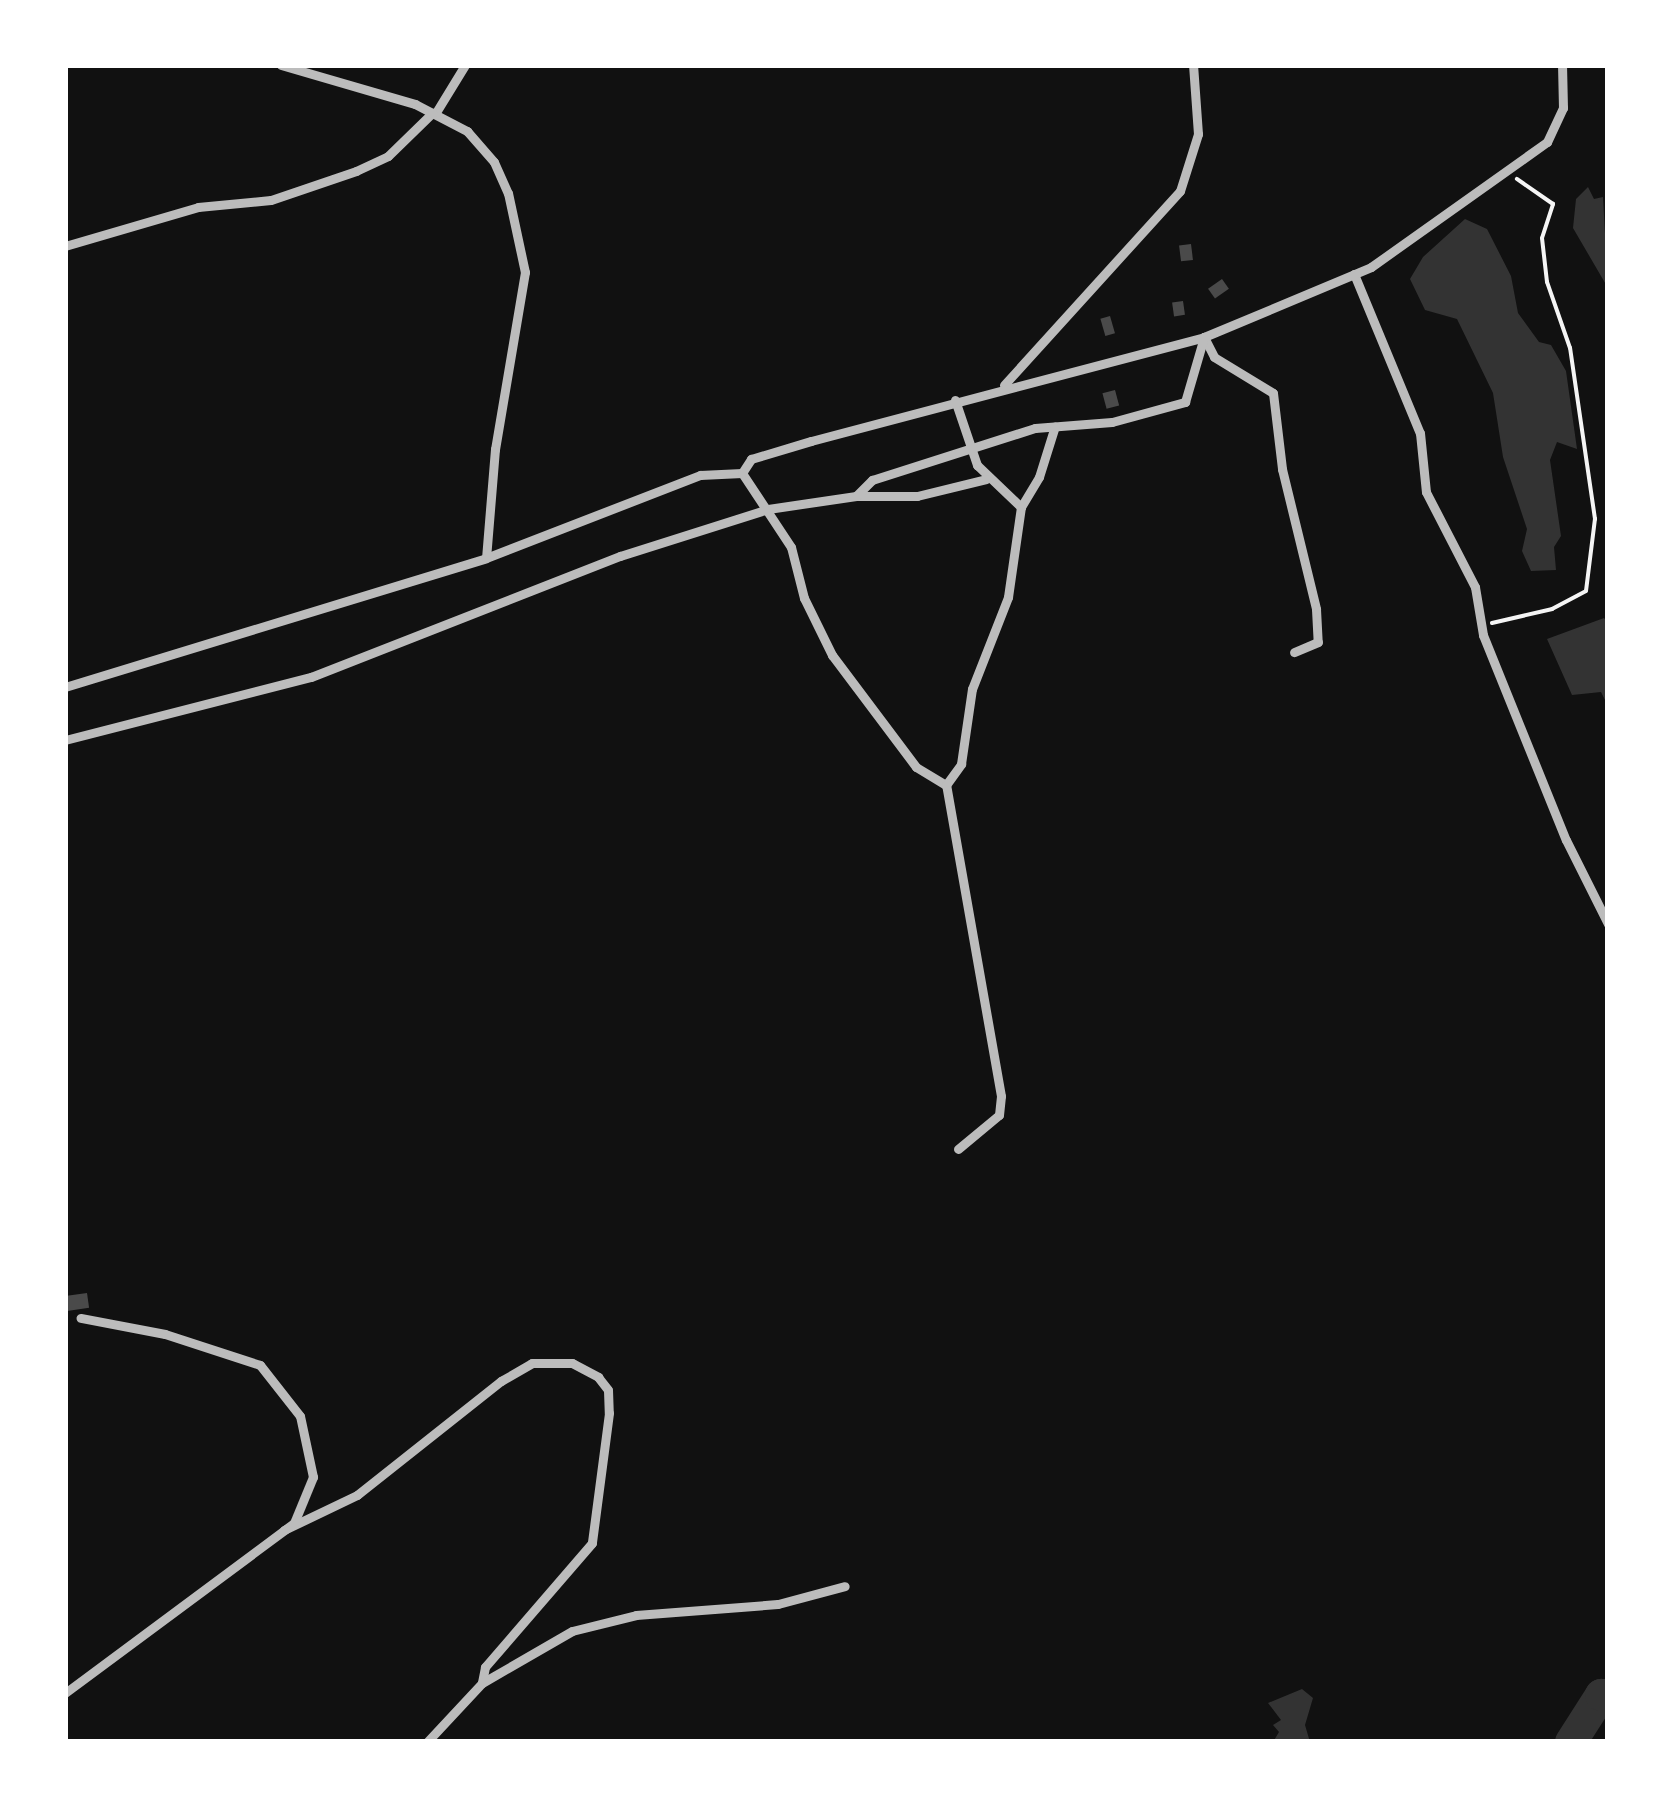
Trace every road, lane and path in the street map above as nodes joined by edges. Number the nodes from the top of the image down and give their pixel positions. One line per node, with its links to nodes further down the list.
1 (281, 65): 5 (street)
2 (465, 65): 5 (street)
3 (1193, 65): 10 (street)
4 (1562, 65): 6 (street)
5 (433, 113): 7 (street); 19 (street)
6 (1494, 179): 8 (street); 20 (path)
7 (65, 246)
8 (1354, 274): 9 (street); 20 (street)
9 (1204, 337): 10 (street); 12 (street); 21 (street)
10 (1003, 386): 11 (street)
11 (956, 400): 13 (street); 14 (street)
12 (1055, 426): 13 (street); 17 (street)
13 (968, 448): 15 (street); 16 (street)
14 (742, 473): 18 (street); 19 (street)
15 (986, 479): 16 (street); 17 (street)
16 (856, 496): 18 (street)
17 (1021, 507): 24 (street)
18 (768, 509): 23 (street); 24 (street)
19 (486, 558): 22 (street)
20 (1483, 635): 25 (street)
21 (1294, 652)
22 (65, 687)
23 (65, 740)
24 (946, 785): 26 (street)
25 (1608, 924)
26 (958, 1149)
27 (81, 1318): 28 (street)
28 (284, 1530): 30 (street); 31 (street)
29 (845, 1586): 30 (street)
30 (482, 1683): 32 (street)
31 (65, 1692)
32 (427, 1742)

